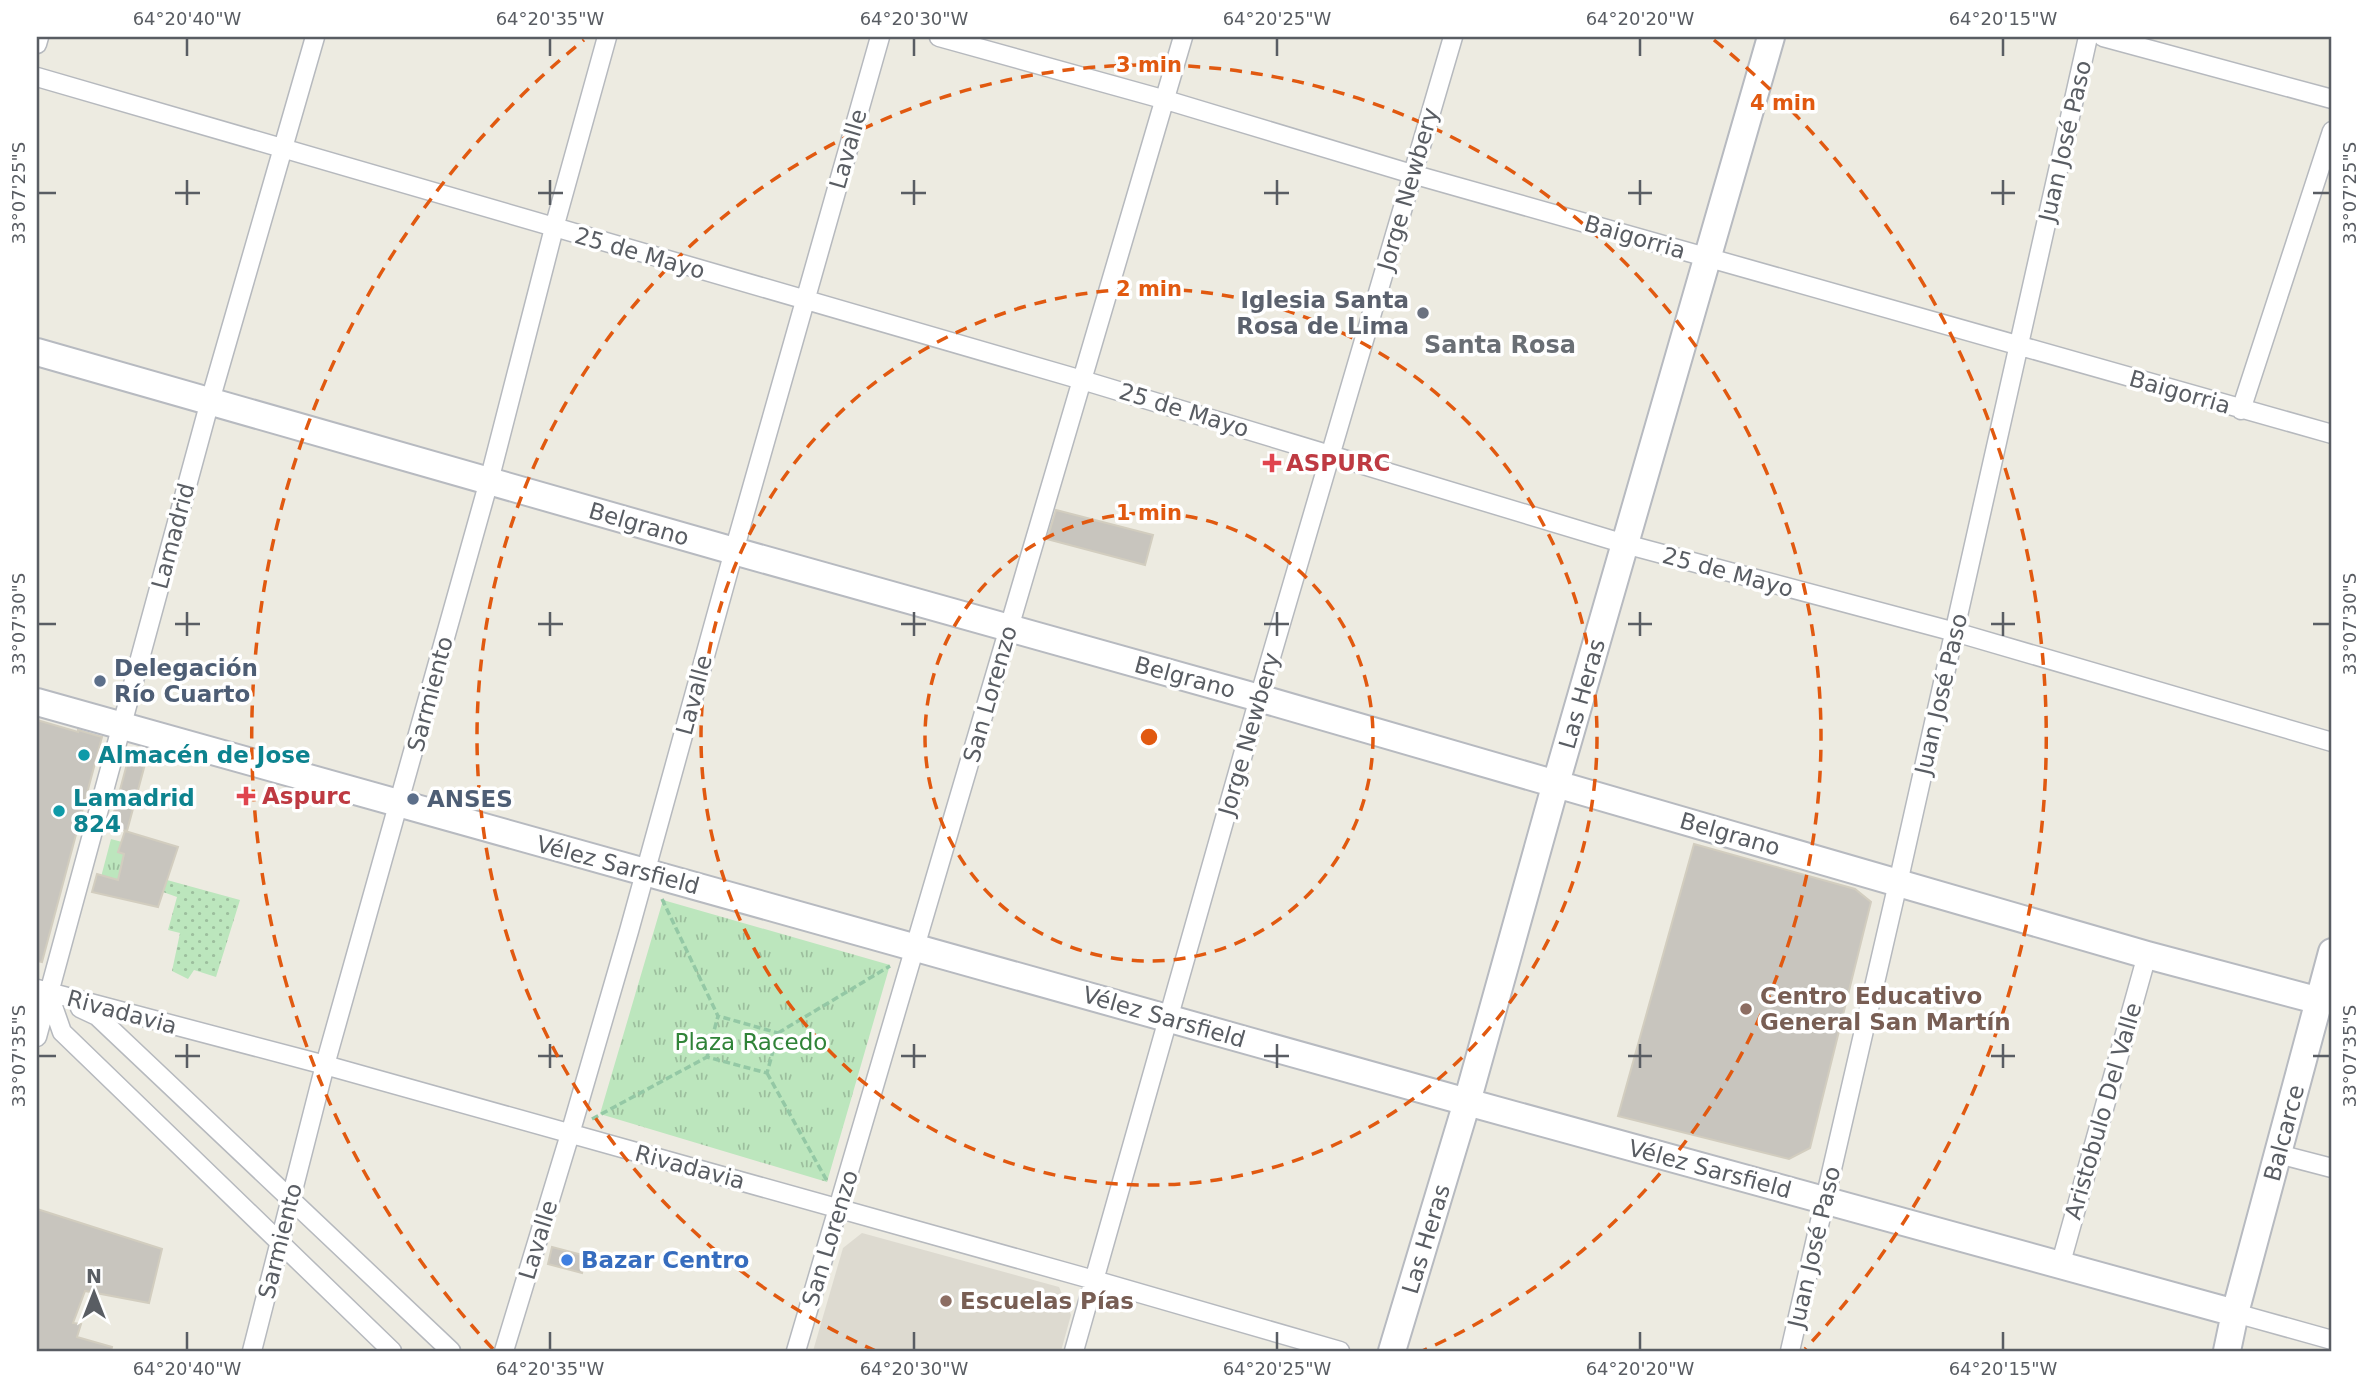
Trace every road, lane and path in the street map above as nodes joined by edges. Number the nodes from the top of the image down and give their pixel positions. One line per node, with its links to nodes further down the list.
1 (39, 37): 11 (street)
2 (315, 37): 16 (street, Lamadrid)
3 (607, 37): 18 (street, Sarmiento)
4 (880, 37): 20 (street, Lavalle)
5 (939, 37): 14 (street, Baigorria)
6 (1184, 37): 14 (street, San Lorenzo)
7 (1453, 37): 17 (street, Jorge Newbery)
8 (1771, 37): 19 (main road, Las Heras)
9 (2088, 37): 21 (street, Juan José Paso)
10 (2103, 37): 13 (street)
11 (37, 44)
12 (37, 77): 16 (street, 25 de Mayo)
13 (2332, 99)
14 (1166, 100): 17 (street, Baigorria); 23 (street, San Lorenzo)
15 (2332, 131): 25 (street)
16 (282, 150): 18 (street, 25 de Mayo); 24 (street, Lamadrid)
17 (1412, 174): 19 (street, Baigorria); 27 (street, Jorge Newbery)
18 (554, 228): 20 (street, 25 de Mayo); 28 (street, Sarmiento)
19 (1708, 257): 21 (street, Baigorria); 29 (main road, Las Heras)
20 (806, 300): 23 (street, 25 de Mayo); 30 (street, Lavalle)
21 (2019, 347): 25 (street, Baigorria); 32 (street, Juan José Paso)
22 (37, 352): 24 (main road, Belgrano)
23 (1082, 380): 27 (street, 25 de Mayo); 31 (street, San Lorenzo)
24 (210, 401): 28 (main road, Belgrano); 35 (street, Lamadrid)
25 (2241, 410): 26 (street, Baigorria)
26 (2332, 434)
27 (1332, 454): 29 (street, 25 de Mayo); 33 (street, Jorge Newbery)
28 (489, 481): 30 (main road, Belgrano); 38 (street, Sarmiento)
29 (1625, 544): 32 (street, 25 de Mayo); 37 (main road, Las Heras)
30 (734, 551): 31 (main road, Belgrano); 39 (street, Lavalle)
31 (1010, 629): 33 (main road, Belgrano); 41 (street, San Lorenzo)
32 (1955, 632): 36 (street, 25 de Mayo); 40 (street, Juan José Paso)
33 (1259, 698): 37 (main road, Belgrano); 47 (street, Jorge Newbery)
34 (37, 702): 35 (main road, Vélez Sarsfield)
35 (122, 727): 38 (main road, Vélez Sarsfield); 44 (street, Lamadrid)
36 (2332, 742)
37 (1556, 783): 40 (main road, Belgrano); 53 (main road, Las Heras)
38 (399, 805): 39 (main road, Vélez Sarsfield); 51 (street, Sarmiento)
39 (645, 872): 41 (main road, Vélez Sarsfield); 46 (path); 54 (street, Lavalle)
40 (1898, 883): 43 (main road, Belgrano); 58 (street, Juan José Paso)
41 (916, 949): 47 (main road, Vélez Sarsfield); 48 (path); 59 (street, San Lorenzo)
42 (2332, 952): 45 (main road, Balcarce)
43 (2147, 956): 45 (main road, Belgrano); 61 (street, Aristobulo Del Valle)
44 (43, 991): 49 (street, Lamadrid); 51 (street, Rivadavia); 57 (street); 60 (street)
45 (2326, 1002): 55 (main road, Balcarce)
46 (718, 1016): 48 (path); 50 (path)
47 (1169, 1018): 53 (main road, Vélez Sarsfield); 62 (street, Jorge Newbery)
48 (778, 1032): 52 (path)
49 (37, 1037)
50 (707, 1057): 52 (path); 54 (path)
51 (325, 1065): 54 (street, Rivadavia); 57 (street, Sarmiento)
52 (767, 1073): 59 (path)
53 (1467, 1102): 58 (main road, Vélez Sarsfield); 72 (main road, Las Heras)
54 (570, 1134): 59 (street, Rivadavia); 68 (street, Lavalle)
55 (2278, 1154): 56 (street); 63 (main road, Balcarce)
56 (2332, 1168)
57 (291, 1199): 60 (street, Sarmiento); 67 (street)
58 (1825, 1200): 61 (main road, Vélez Sarsfield); 73 (street, Juan José Paso)
59 (839, 1208): 62 (street, Rivadavia); 69 (street, San Lorenzo)
60 (279, 1243): 65 (street, Sarmiento); 66 (street)
61 (2060, 1266): 63 (main road, Vélez Sarsfield)
62 (1094, 1280): 70 (street, Jorge Newbery); 71 (street, Rivadavia)
63 (2235, 1313): 64 (street, Vélez Sarsfield); 74 (main road, Balcarce)
64 (2332, 1340)
65 (252, 1351)
66 (392, 1351)
67 (451, 1351)
68 (504, 1351)
69 (796, 1351)
70 (1074, 1351)
71 (1340, 1351)
72 (1392, 1351)
73 (1790, 1351)
74 (2227, 1351)

